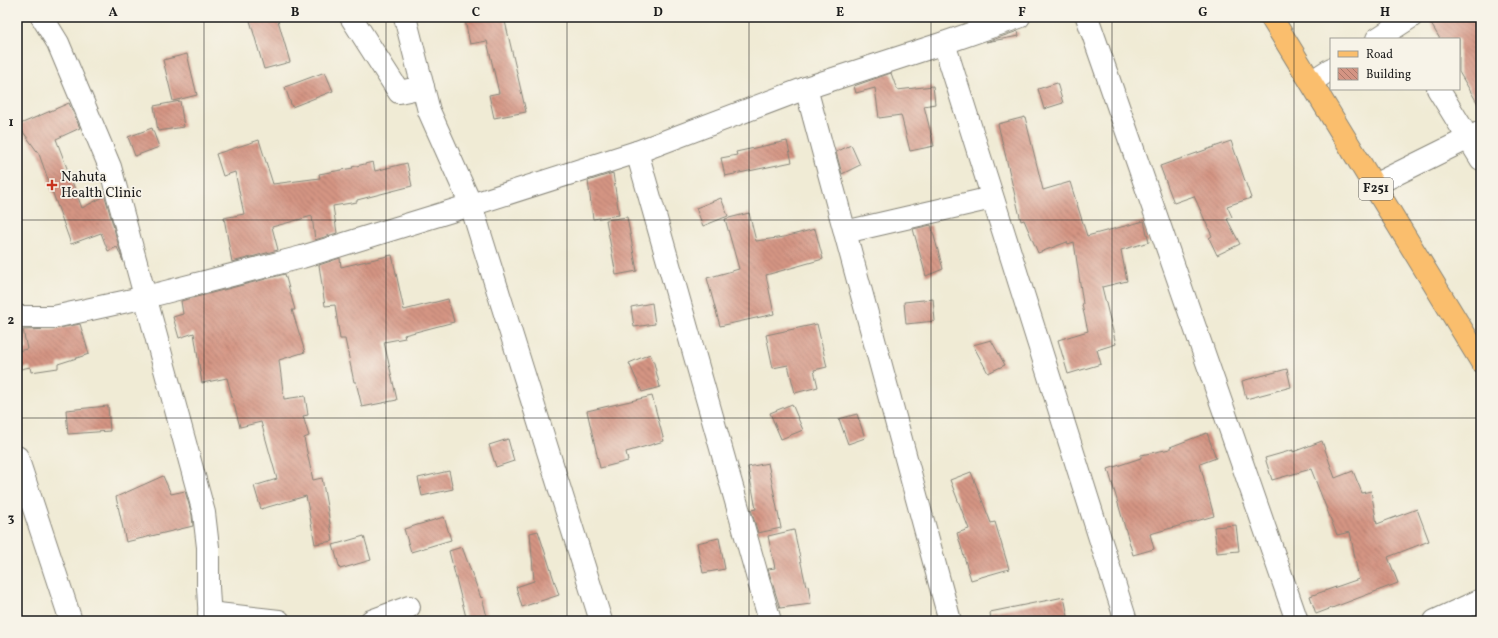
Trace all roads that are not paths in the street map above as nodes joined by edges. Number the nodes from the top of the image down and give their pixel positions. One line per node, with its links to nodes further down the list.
1 (42, 17): 22 (street)
2 (351, 17): 12 (street)
3 (406, 17): 12 (street)
4 (1019, 17): 9 (street)
5 (1087, 17): 36 (street)
6 (1271, 17): 11 (main road, F251)
7 (1403, 25): 8 (street)
8 (1379, 38)
9 (944, 43): 13 (street); 19 (street)
10 (1330, 70): 11 (street)
11 (1311, 82): 18 (main road, F251)
12 (423, 87): 20 (street)
13 (806, 88): 16 (street); 21 (street)
14 (1439, 90): 15 (street)
15 (1475, 136): 17 (street); 18 (street)
16 (637, 152): 20 (street); 33 (street)
17 (1481, 159)
18 (1373, 186): 24 (main road, F251)
19 (992, 198): 21 (street); 35 (street)
20 (471, 205): 22 (street); 32 (street)
21 (845, 232): 34 (street)
22 (146, 297): 23 (street); 28 (street)
23 (17, 317)
24 (1480, 357)
25 (17, 457): 29 (street)
26 (1481, 600): 37 (street)
27 (408, 607): 31 (street)
28 (209, 617): 30 (street)
29 (71, 621)
30 (279, 621)
31 (371, 621)
32 (601, 621)
33 (770, 621)
34 (950, 621)
35 (1126, 621)
36 (1297, 621)
37 (1435, 621)

